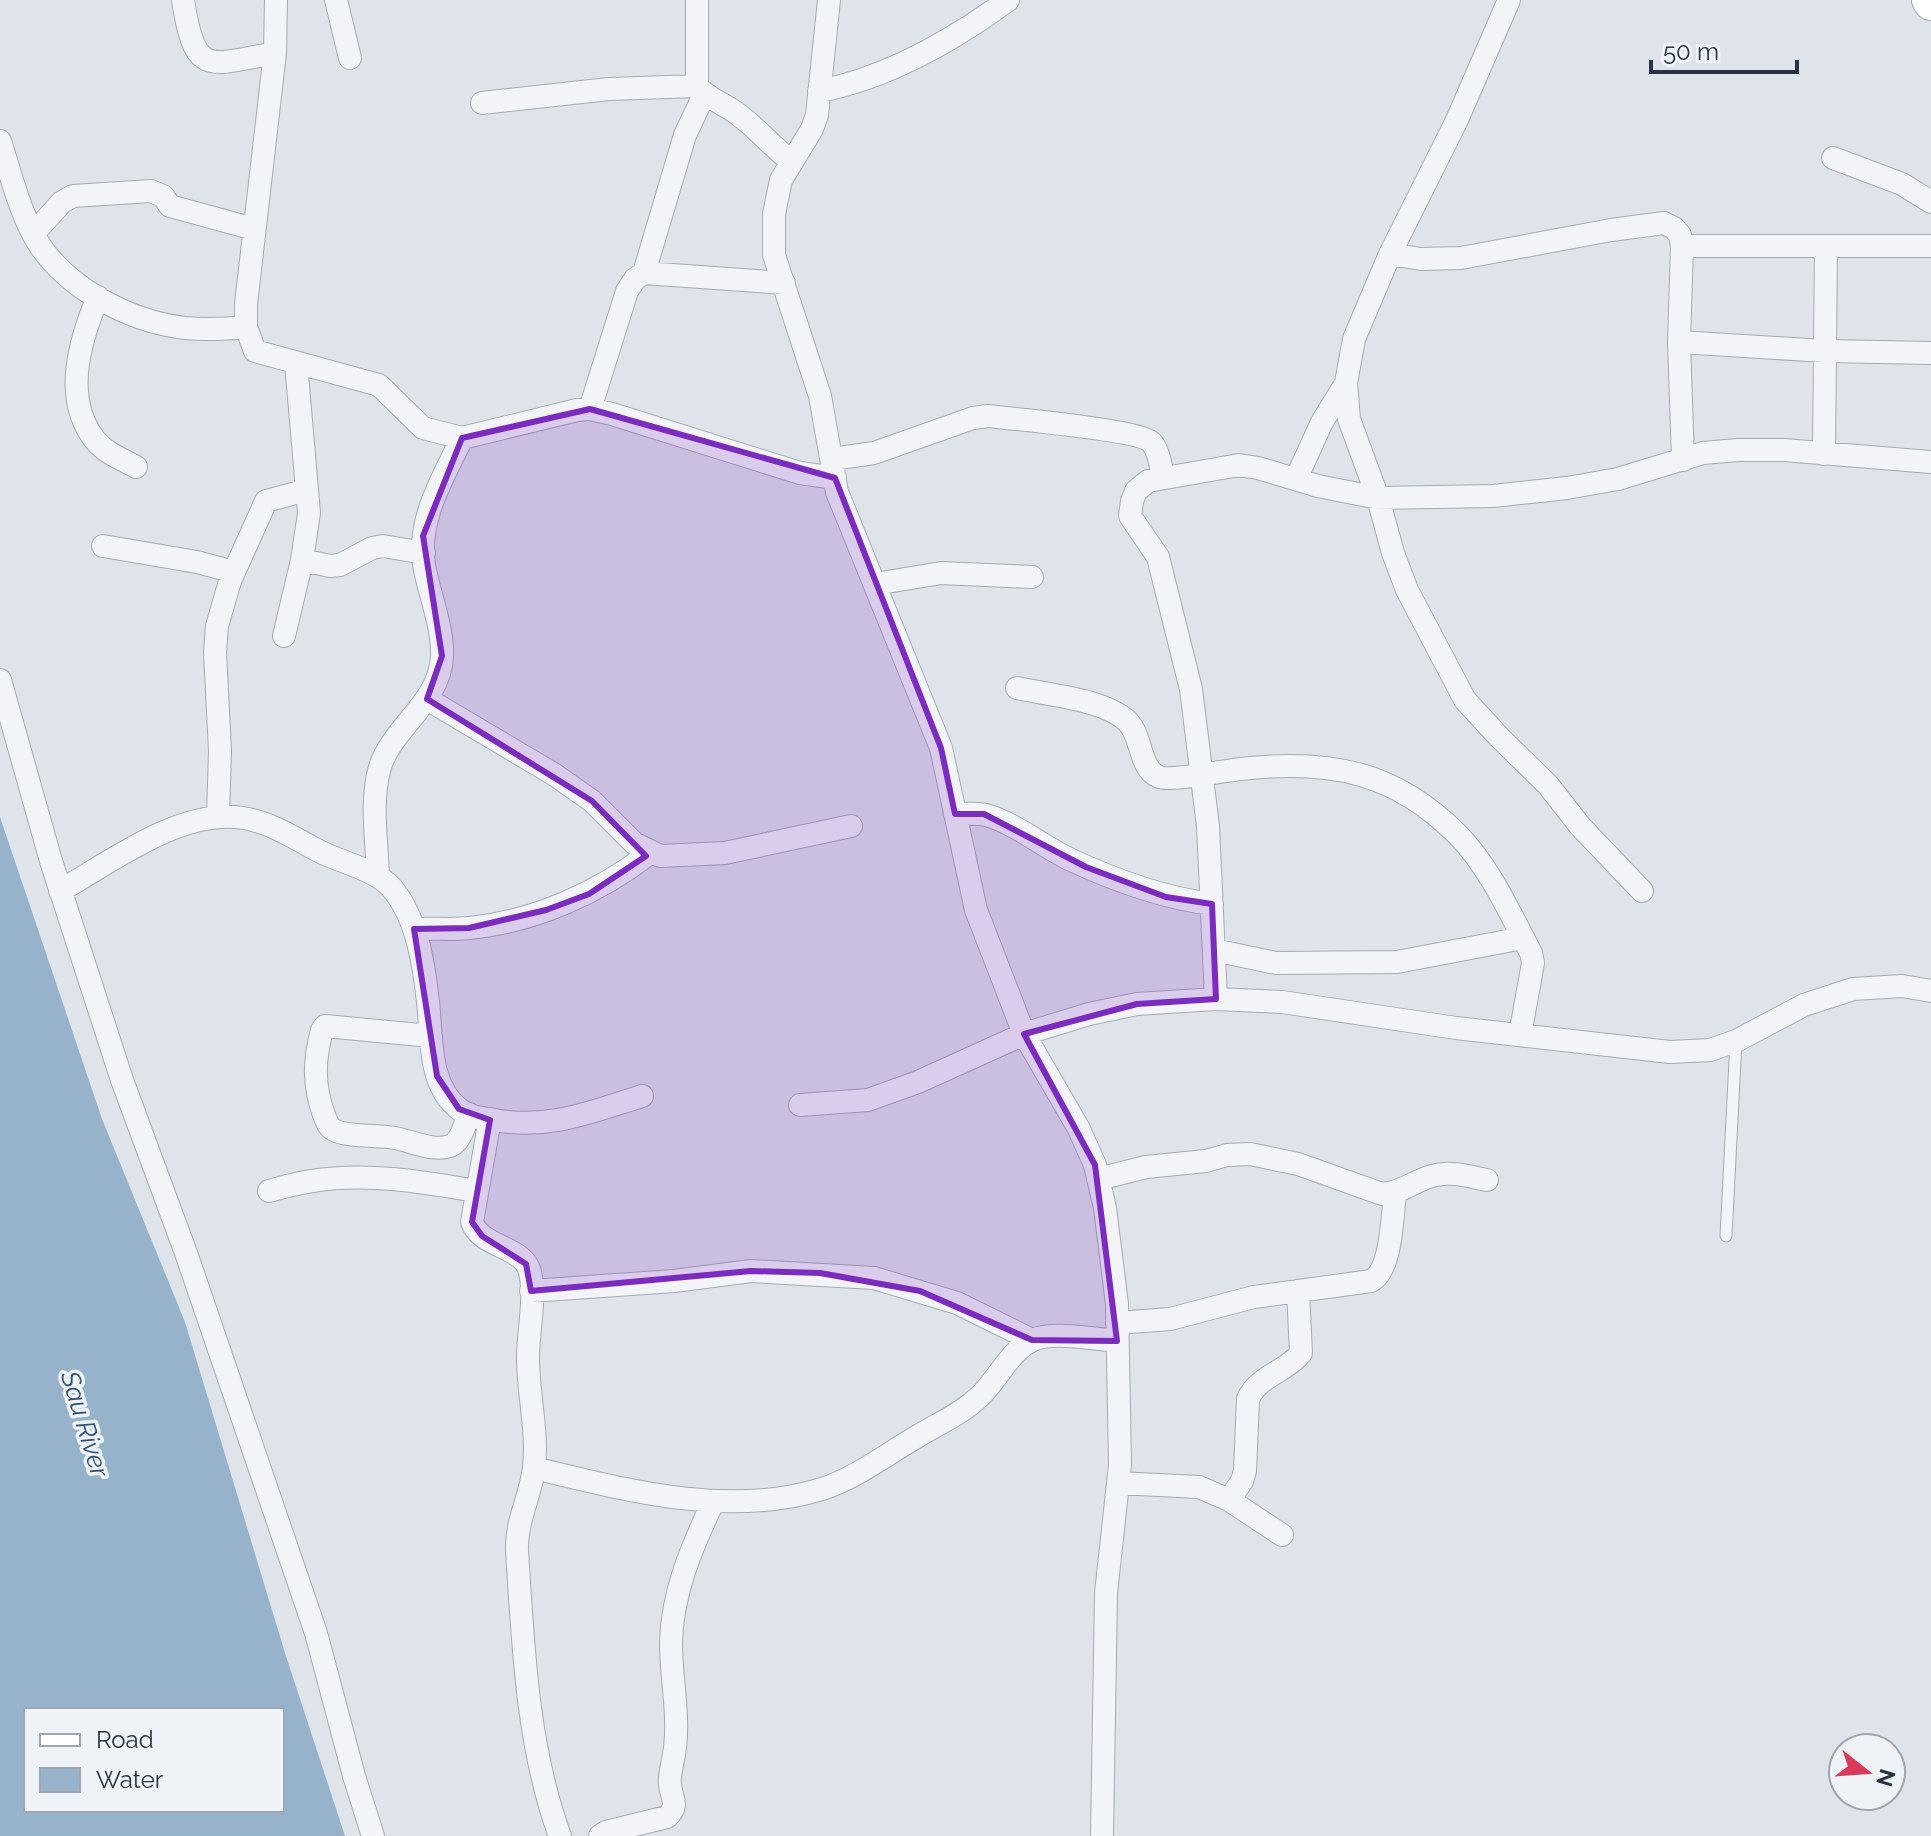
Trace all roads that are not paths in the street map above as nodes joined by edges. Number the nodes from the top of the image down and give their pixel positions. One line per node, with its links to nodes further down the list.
1 (183, 0): 8 (street)
2 (276, 0): 8 (street)
3 (336, 0): 9 (street)
4 (697, 0): 10 (street)
5 (829, 0): 11 (street)
6 (1008, 0): 11 (street)
7 (1509, 0): 22 (street)
8 (275, 53): 17 (street)
9 (350, 58)
10 (700, 90): 12 (street); 15 (street); 23 (street)
11 (819, 91): 15 (street)
12 (482, 103)
13 (0, 141): 18 (street)
14 (1833, 158): 16 (street)
15 (791, 161): 24 (street)
16 (1931, 202)
17 (254, 229): 18 (street); 26 (street)
18 (33, 234): 25 (street)
19 (1682, 246): 20 (street); 22 (street); 27 (street)
20 (1826, 246): 21 (street); 28 (street)
21 (1931, 246)
22 (1390, 254): 31 (street)
23 (644, 273): 24 (street); 32 (street)
24 (784, 283): 38 (street)
25 (98, 297): 26 (street); 37 (street)
26 (246, 327): 30 (street)
27 (1679, 342): 28 (street); 35 (street)
28 (1825, 351): 29 (street); 34 (street)
29 (1931, 353)
30 (296, 363): 33 (street); 41 (street)
31 (1346, 383): 40 (street); 42 (street)
32 (590, 409): 33 (street); 38 (street)
33 (462, 438): 44 (street)
34 (1824, 454): 35 (street); 36 (street)
35 (1683, 460): 42 (street)
36 (1931, 462)
37 (136, 467)
38 (833, 469): 39 (street); 48 (street)
39 (1163, 478): 40 (street); 53 (street)
40 (1296, 479): 42 (street)
41 (307, 490): 45 (street); 46 (street)
42 (1378, 498): 60 (street)
43 (103, 546): 46 (street)
44 (424, 553): 45 (street); 52 (street)
45 (302, 560): 49 (street)
46 (234, 572): 55 (street)
47 (1032, 577): 48 (street)
48 (875, 584): 54 (street)
49 (284, 636)
50 (0, 680): 59 (street)
51 (1017, 688): 53 (street)
52 (427, 699): 57 (street); 58 (street)
53 (1203, 773): 61 (street); 63 (street)
54 (955, 814): 61 (street); 67 (street)
55 (218, 816): 58 (street); 59 (street)
56 (851, 826): 57 (street)
57 (650, 853): 62 (street)
58 (378, 877): 62 (street)
59 (60, 891): 89 (street)
60 (1642, 891)
61 (1212, 904): 64 (street)
62 (414, 929): 69 (street)
63 (1523, 938): 64 (street); 68 (street)
64 (1214, 950): 66 (street)
65 (1931, 991): 70 (street)
66 (1216, 999): 67 (street); 68 (street)
67 (1024, 1034): 72 (street); 74 (street)
68 (1520, 1035): 70 (street)
69 (431, 1036): 73 (street); 73 (street)
70 (1736, 1041): 79 (lane)
71 (642, 1096): 73 (street)
72 (800, 1105)
73 (480, 1117): 77 (street)
74 (1098, 1179): 78 (street); 82 (street)
75 (1487, 1180): 78 (street)
76 (269, 1191): 77 (street)
77 (476, 1191): 80 (street)
78 (1395, 1194): 81 (street)
79 (1726, 1236)
80 (531, 1291): 83 (street); 84 (street)
81 (1298, 1291): 82 (street); 86 (street)
82 (1117, 1332): 83 (street); 85 (street)
83 (1032, 1340): 87 (street)
84 (534, 1468): 87 (street); 90 (street)
85 (1118, 1483): 86 (street); 92 (street)
86 (1229, 1500): 88 (street)
87 (713, 1502): 91 (street)
88 (1282, 1535)
89 (373, 1836)
90 (560, 1836)
91 (600, 1836)
92 (1102, 1836)

